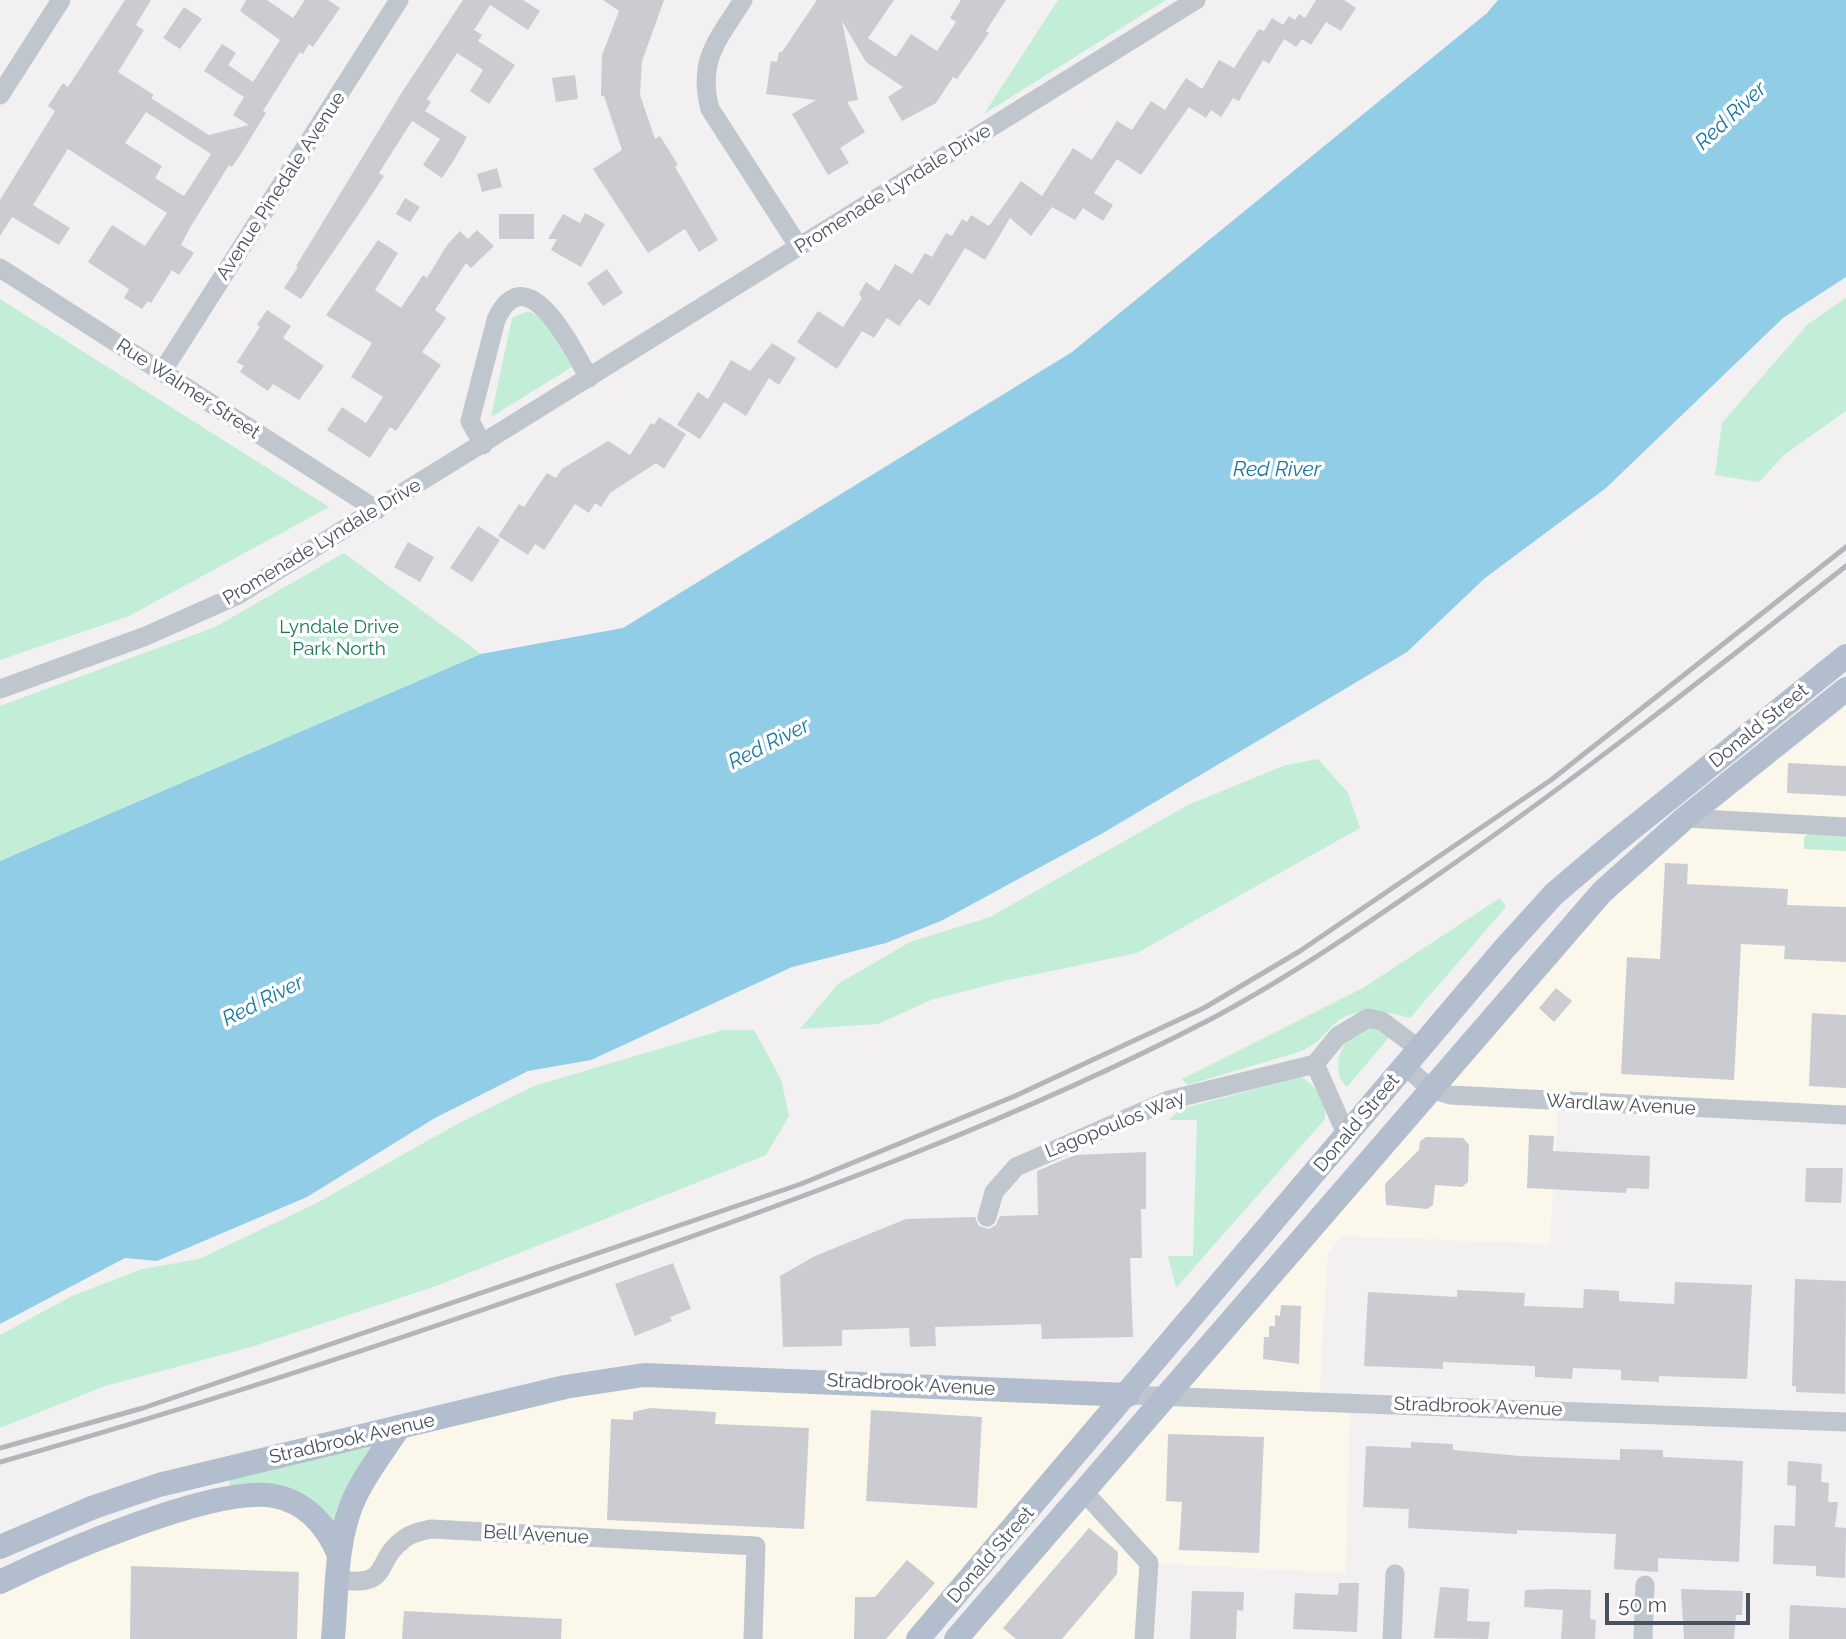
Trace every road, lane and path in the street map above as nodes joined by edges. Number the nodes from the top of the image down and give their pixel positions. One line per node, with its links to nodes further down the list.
1 (61, 0): 5 (street)
2 (399, 0): 8 (street, Avenue Pinedale Avenue)
3 (743, 0): 6 (street)
4 (1196, 0): 6 (street, Promenade Lyndale Drive)
5 (0, 95)
6 (799, 247): 9 (street, Promenade Lyndale Drive)
7 (0, 268): 8 (street, Rue Walmer Street)
8 (162, 372): 11 (street, Rue Walmer Street)
9 (589, 378): 10 (street, Promenade Lyndale Drive); 10 (street)
10 (483, 445): 11 (street, Promenade Lyndale Drive)
11 (377, 510): 14 (street, Promenade Lyndale Drive)
12 (1846, 656): 17 (main road, Donald Street)
13 (1846, 688): 15 (main road, Donald Street)
14 (0, 689)
15 (1685, 818): 16 (street); 19 (main road, Donald Street)
16 (1846, 827)
17 (1412, 1057): 18 (street); 19 (street, Wardlaw Avenue); 21 (main road, Donald Street)
18 (1315, 1064): 21 (street); 22 (street, Lagopoulos Way)
19 (1432, 1089): 20 (street, Wardlaw Avenue); 24 (main road, Donald Street)
20 (1846, 1115)
21 (1347, 1136): 23 (main road, Donald Street)
22 (987, 1217)
23 (1128, 1395): 24 (street, Stradbrook Avenue); 26 (main road, Stradbrook Avenue); 36 (main road, Donald Street)
24 (1167, 1398): 25 (street, Stradbrook Avenue); 27 (main road, Donald Street)
25 (1846, 1422)
26 (398, 1429): 28 (main road, Stradbrook Avenue); 29 (main road)
27 (1085, 1493): 37 (main road, Donald Street); 38 (street)
28 (0, 1547)
29 (339, 1555): 31 (main road); 32 (main road, Stradbrook Avenue)
30 (1395, 1574): 39 (street)
31 (338, 1580): 34 (main road); 35 (street, Bell Avenue)
32 (0, 1582)
33 (1645, 1584): 40 (street)
34 (333, 1639)
35 (753, 1639)
36 (918, 1639)
37 (956, 1639)
38 (1144, 1639)
39 (1392, 1639)
40 (1643, 1639)

